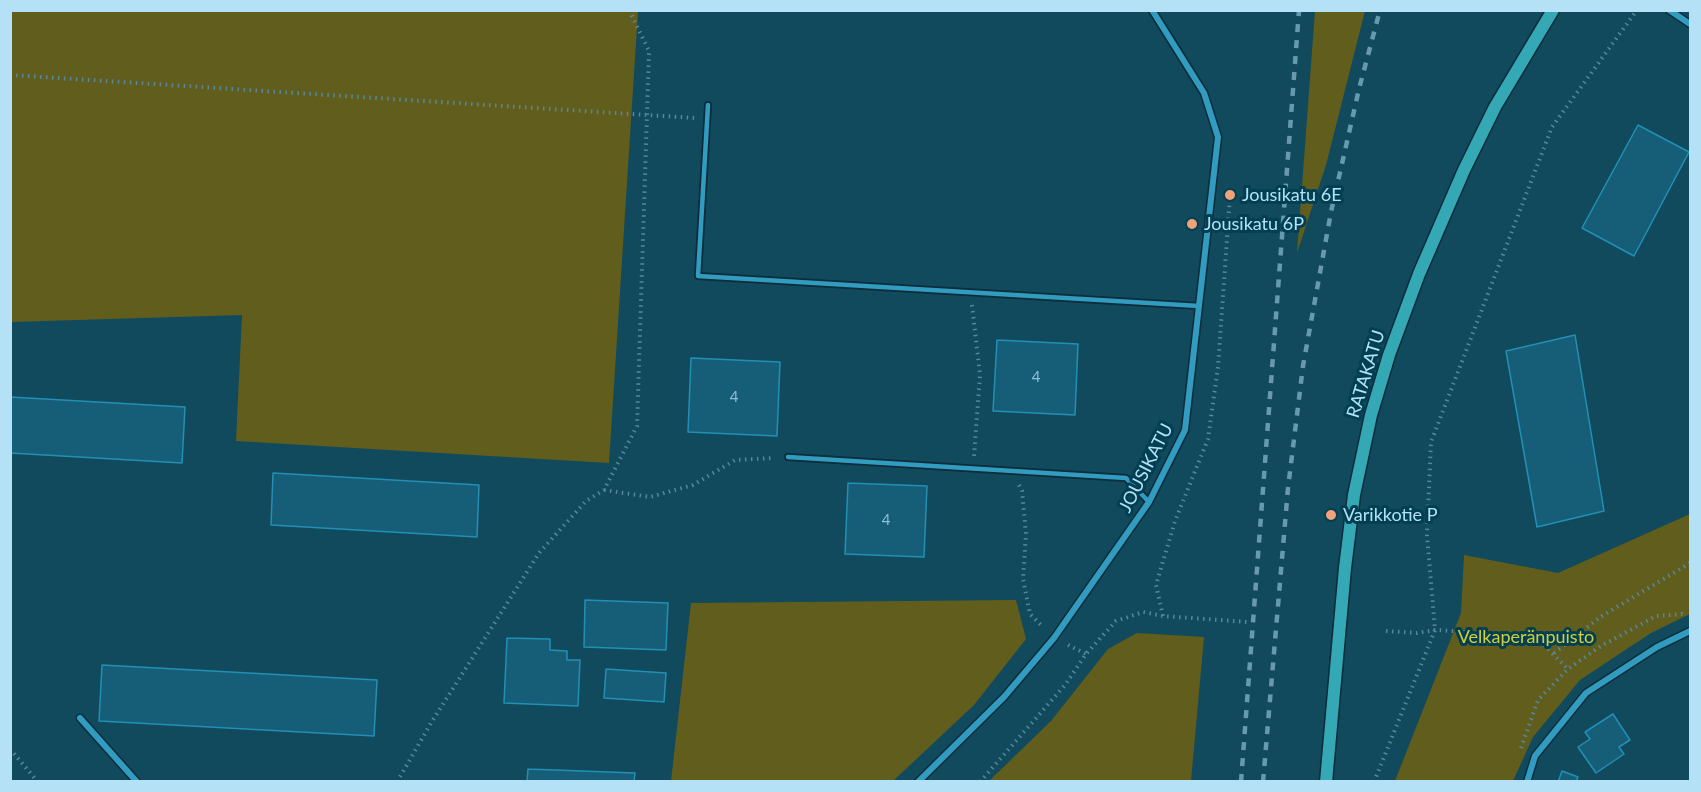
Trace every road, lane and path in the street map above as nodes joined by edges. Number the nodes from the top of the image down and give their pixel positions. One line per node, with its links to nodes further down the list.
1 (629, 10): 9 (path)
2 (1152, 10): 12 (street, JOUSIKATU)
3 (1553, 10): 36 (main road, RATAKATU)
4 (1637, 10): 21 (path)
5 (1669, 10): 6 (street)
6 (1690, 24)
7 (10, 75): 9 (path)
8 (708, 105): 10 (lane)
9 (647, 115): 10 (path); 16 (path)
10 (707, 118): 11 (lane)
11 (970, 293): 12 (lane); 14 (path)
12 (1199, 306): 17 (street, JOUSIKATU)
13 (788, 457): 14 (lane); 16 (path)
14 (973, 468): 15 (lane)
15 (1012, 471): 17 (lane); 24 (path)
16 (604, 490): 33 (path)
17 (1149, 502): 24 (street, JOUSIKATU)
18 (1690, 563): 25 (path)
19 (1690, 620): 27 (path)
20 (1248, 622): 26 (path)
21 (1435, 630): 22 (path); 25 (path); 37 (path)
22 (1386, 631)
23 (1690, 631): 38 (street)
24 (1054, 638): 26 (path); 34 (street, JOUSIKATU)
25 (1554, 653): 27 (path)
26 (1086, 654): 35 (path)
27 (1568, 669): 30 (path)
28 (80, 718): 32 (street)
29 (10, 750): 31 (path)
30 (1522, 758)
31 (38, 782)
32 (137, 782)
33 (397, 782)
34 (918, 782)
35 (980, 782)
36 (1326, 782)
37 (1374, 782)
38 (1527, 782)

